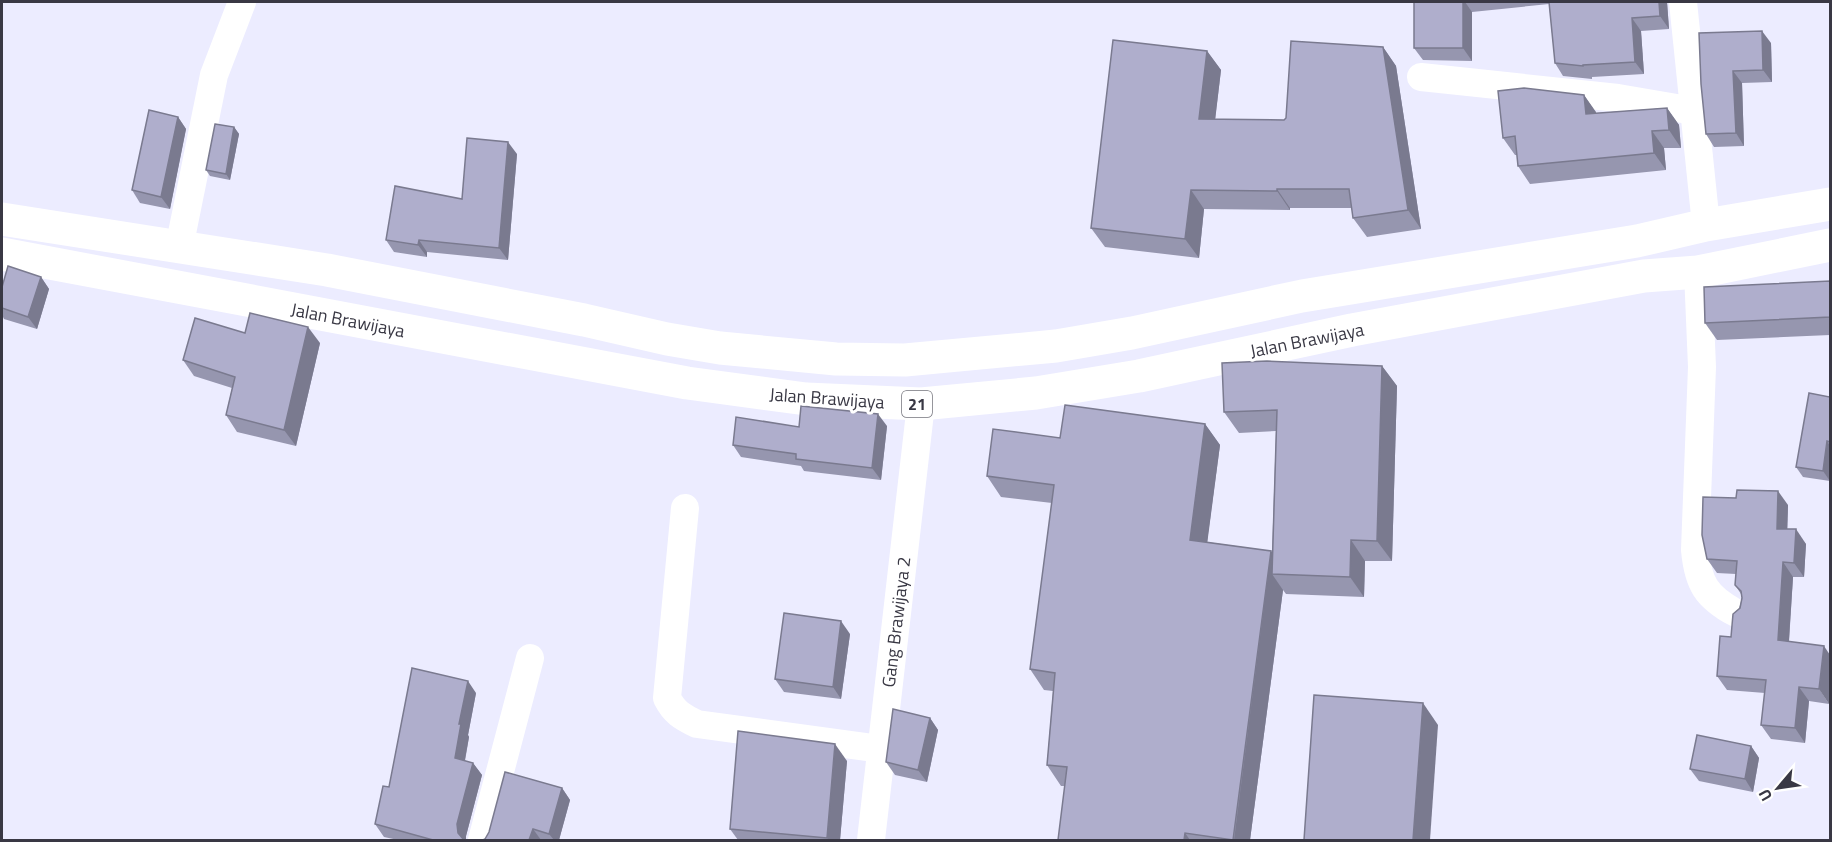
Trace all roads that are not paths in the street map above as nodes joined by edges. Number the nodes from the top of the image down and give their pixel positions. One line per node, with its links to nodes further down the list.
1 (242, 2): 10 (street)
2 (1683, 2): 4 (street)
3 (1421, 77): 4 (street)
4 (1694, 111): 7 (street)
5 (1830, 204): 7 (highway)
6 (2, 219): 10 (highway)
7 (1706, 225): 8 (highway)
8 (1637, 240): 10 (highway); 13 (highway)
9 (1830, 245): 12 (highway, Jalan Brawijaya / 21)
10 (179, 249)
11 (2, 254): 14 (highway, Jalan Brawijaya / 21)
12 (1698, 272): 13 (highway, Jalan Brawijaya / 21); 16 (street)
13 (1644, 276): 14 (highway, Jalan Brawijaya / 21)
14 (921, 404): 18 (street, Gang Brawijaya 2)
15 (685, 508): 18 (street)
16 (1736, 613)
17 (530, 658): 19 (street)
18 (881, 749): 20 (street, Gang Brawijaya 2)
19 (482, 840)
20 (871, 840)

